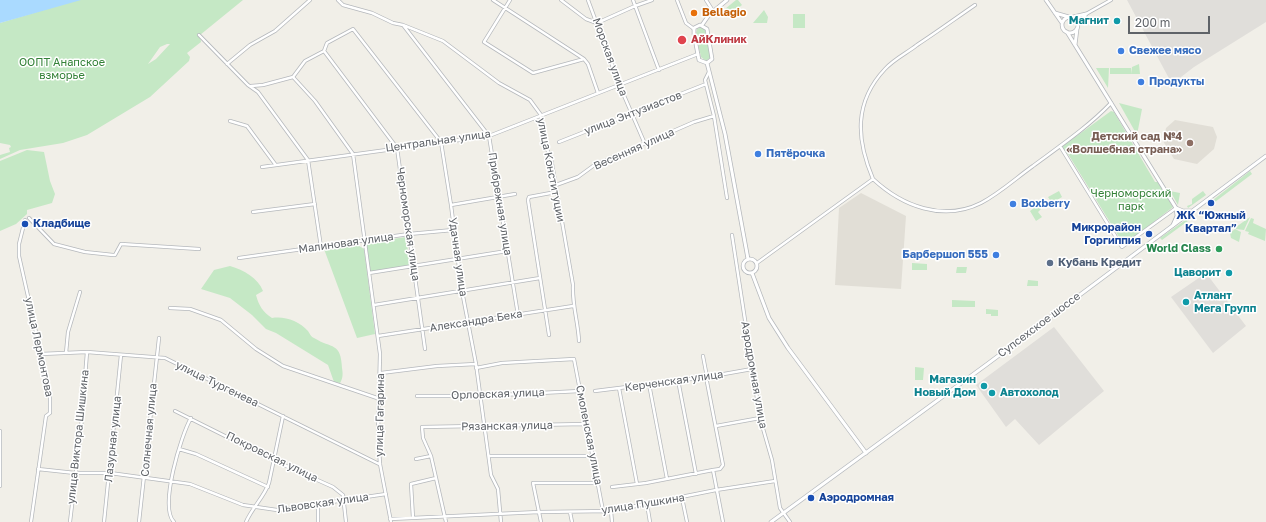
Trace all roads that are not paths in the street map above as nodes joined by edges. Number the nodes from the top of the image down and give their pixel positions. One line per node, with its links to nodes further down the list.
1 (310, 0): 35 (street)
2 (338, 0): 24 (street, улица Конституции)
3 (493, 0): 16 (street)
4 (510, 0): 16 (street)
5 (560, 0): 21 (street)
6 (588, 0): 21 (street, Морская улица)
7 (633, 0): 15 (street)
8 (652, 0): 15 (street)
9 (678, 0): 26 (street)
10 (706, 0): 17 (street)
11 (727, 0): 17 (street)
12 (1046, 0): 18 (street)
13 (1110, 0): 19 (street)
14 (975, 5): 59 (street)
15 (635, 6): 21 (street); 36 (street)
16 (505, 8): 33 (street); 33 (street)
17 (713, 12): 25 (street)
18 (1054, 12): 20 (street); 22 (street)
19 (1086, 14): 20 (street); 23 (street)
20 (1071, 17): 22 (street); 23 (street)
21 (597, 23): 39 (street, Морская улица)
22 (1062, 23): 28 (street)
23 (1078, 23): 27 (street)
24 (403, 25): 45 (street, улица Конституции); 48 (street, Прибрежная улица)
25 (702, 25): 26 (street); 34 (street)
26 (694, 29): 32 (street)
27 (1077, 29): 28 (street); 30 (street)
28 (1067, 32): 30 (street)
29 (199, 35): 35 (street)
30 (1075, 45): 43 (street)
31 (324, 51): 38 (street); 49 (street, Удачная улица); 53 (street, Черноморская улица)
32 (698, 54): 34 (street); 36 (street, Центральная улица)
33 (584, 59): 42 (street)
34 (707, 63): 37 (street)
35 (227, 64): 41 (street)
36 (659, 70): 39 (street, Центральная улица)
37 (709, 71): 40 (street); 79 (street)
38 (293, 77): 41 (street); 54 (street)
39 (619, 84): 42 (street, Центральная улица); 44 (street, Морская улица)
40 (706, 84): 44 (street, улица Энтузиастов); 46 (street)
41 (251, 86): 56 (street)
42 (598, 93): 45 (street, Центральная улица)
43 (1112, 103): 52 (street); 67 (street)
44 (631, 114): 50 (street, улица Энтузиастов); 51 (street, Морская улица)
45 (541, 115): 48 (street, Центральная улица); 60 (street, улица Конституции)
46 (714, 116): 51 (street, Весенняя улица); 64 (street)
47 (230, 121): 57 (street)
48 (489, 136): 49 (street, Центральная улица); 63 (street, Прибрежная улица)
49 (441, 142): 53 (street, Центральная улица); 66 (street, Удачная улица)
50 (559, 142)
51 (645, 144): 60 (street, Весенняя улица)
52 (1060, 146): 59 (street); 67 (street)
53 (397, 148): 54 (street, Центральная улица); 72 (street, Черноморская улица)
54 (353, 154): 56 (street, Центральная улица); 74 (street, улица Гагарина)
55 (1266, 156): 68 (street, Супсехское шоссе)
56 (308, 160): 57 (street, Центральная улица); 65 (street)
57 (275, 164): 58 (street, Центральная улица)
58 (262, 167)
59 (873, 179): 81 (street)
60 (556, 185): 61 (street, улица Конституции)
61 (556, 192): 85 (street); 91 (street, улица Конституции)
62 (515, 194): 63 (street)
63 (499, 197): 66 (street); 77 (street, Прибрежная улица)
64 (727, 198)
65 (315, 204): 69 (street); 75 (street)
66 (451, 204): 71 (street, Удачная улица)
67 (1176, 208): 68 (street); 70 (street)
68 (1191, 211): 70 (street, Супсехское шоссе)
69 (254, 212)
70 (1173, 225): 130 (street, Супсехское шоссе)
71 (453, 230): 72 (street, Малиновая улица); 80 (street, Удачная улица)
72 (409, 234): 74 (street, Малиновая улица); 82 (street, Черноморская улица)
73 (732, 235): 109 (street, Аэродромная улица)
74 (365, 240): 75 (street, Малиновая улица); 83 (street, улица Гагарина)
75 (320, 247): 78 (street, Малиновая улица)
76 (199, 249): 104 (street, улица Лермонтова)
77 (507, 251): 80 (street); 86 (street, Прибрежная улица)
78 (239, 258)
79 (748, 259): 81 (street); 84 (street)
80 (458, 260): 82 (street); 87 (street, Удачная улица)
81 (757, 263): 84 (street)
82 (414, 266): 83 (street); 89 (street, Черноморская улица)
83 (369, 273): 90 (street, улица Гагарина)
84 (752, 273): 130 (street)
85 (540, 278): 86 (street); 93 (street)
86 (513, 282): 87 (street); 94 (street, Прибрежная улица)
87 (462, 291): 89 (street); 95 (street, Удачная улица)
88 (80, 292): 103 (street)
89 (418, 297): 90 (street); 96 (street, Черноморская улица)
90 (374, 305): 98 (street, улица Гагарина)
91 (573, 306): 93 (street, Александра Бека); 100 (street, улица Конституции)
92 (170, 308): 120 (street)
93 (545, 310): 94 (street, Александра Бека); 97 (street)
94 (518, 315): 95 (street, Александра Бека)
95 (468, 323): 96 (street, Александра Бека); 108 (street, Удачная улица)
96 (422, 330): 98 (street, Александра Бека); 101 (street, Черноморская улица)
97 (549, 335)
98 (378, 336): 110 (street, улица Гагарина)
99 (159, 338): 107 (street, Солнечная улица)
100 (579, 341)
101 (425, 349)
102 (87, 352): 103 (street, улица Тургенева); 105 (street, улица Тургенева); 139 (street, улица Виктора Шишкина)
103 (66, 353): 104 (street, улица Тургенева)
104 (41, 354): 137 (street, улица Лермонтова)
105 (121, 355): 107 (street, улица Тургенева); 140 (street, Лазурная улица)
106 (703, 356): 111 (street)
107 (158, 357): 122 (street, улица Тургенева); 143 (street, Солнечная улица)
108 (476, 366): 110 (street); 116 (street, Смоленская улица); 119 (street, Удачная улица)
109 (752, 368): 111 (street, Керченская улица); 124 (street, Аэродромная улица)
110 (381, 372): 120 (street, улица Гагарина)
111 (707, 377): 112 (street, Керченская улица)
112 (678, 380): 114 (street, Керченская улица); 141 (street)
113 (707, 382): 127 (street)
114 (649, 384): 115 (street, Керченская улица); 144 (street)
115 (619, 388): 117 (street, Керченская улица); 148 (street)
116 (580, 391): 119 (street, Орловская улица); 125 (street, Смоленская улица)
117 (595, 391)
118 (417, 396): 119 (street, Орловская улица)
119 (480, 396): 126 (street, Удачная улица)
120 (380, 399): 136 (street, улица Гагарина)
121 (175, 411): 123 (street, Покровская улица)
122 (282, 416): 135 (street); 136 (street, улица Тургенева)
123 (191, 418): 129 (street); 135 (street, Покровская улица)
124 (760, 418): 127 (street); 145 (street, Аэродромная улица)
125 (586, 424): 126 (street, Рязанская улица); 133 (street, Смоленская улица)
126 (484, 426): 131 (street, Рязанская улица); 132 (street, Удачная улица)
127 (716, 426): 138 (street)
128 (0, 431): 149 (street)
129 (179, 449): 146 (street); 150 (street)
130 (866, 453): 164 (street, Супсехское шоссе)
131 (431, 456): 134 (street); 142 (street)
132 (488, 456): 133 (street); 163 (street, Удачная улица)
133 (592, 456): 147 (street, Смоленская улица)
134 (416, 459)
135 (275, 461): 150 (street); 155 (street, Покровская улица)
136 (380, 464): 153 (street, улица Гагарина)
137 (38, 469): 139 (street, Львовская улица); 168 (street, улица Лермонтова)
138 (713, 470): 141 (street); 152 (street)
139 (75, 473): 140 (street, Львовская улица); 169 (street, улица Виктора Шишкина)
140 (110, 473): 143 (street, Львовская улица); 170 (street, Лазурная улица)
141 (696, 474): 144 (street)
142 (436, 478): 165 (street); 166 (street)
143 (145, 479): 146 (street, Львовская улица); 171 (street, Солнечная улица)
144 (667, 479): 148 (street)
145 (776, 481): 152 (street, улица Пушкина); 164 (street, Аэродромная улица)
146 (172, 482): 158 (street, Львовская улица); 172 (street)
147 (598, 483): 159 (street, Смоленская улица); 161 (street)
148 (638, 484): 151 (street)
149 (0, 486)
150 (268, 487): 158 (street)
151 (612, 487)
152 (716, 490): 154 (street, улица Пушкина); 183 (street)
153 (386, 494): 155 (street, Львовская улица); 167 (street, улица Гагарина)
154 (682, 498): 156 (street, улица Пушкина); 182 (street)
155 (345, 500): 157 (street, Львовская улица); 175 (street)
156 (647, 504): 160 (street, улица Пушкина); 181 (street)
157 (318, 505): 158 (street, Львовская улица); 174 (street)
158 (254, 507): 173 (street)
159 (603, 511): 160 (street, улица Пушкина); 162 (street, улица Пушкина)
160 (611, 511): 180 (street)
161 (539, 512): 162 (street, улица Пушкина); 163 (street, улица Пушкина); 178 (street)
162 (570, 512): 179 (street)
163 (500, 513): 165 (street, улица Пушкина); 177 (street, Удачная улица)
164 (783, 513): 184 (street, Супсехское шоссе); 185 (street)
165 (446, 517): 166 (street, улица Пушкина); 176 (street)
166 (413, 518): 167 (street, улица Пушкина)
167 (390, 521)
168 (31, 522)
169 (70, 522)
170 (104, 522)
171 (139, 522)
172 (174, 522)
173 (246, 522)
174 (318, 522)
175 (346, 522)
176 (446, 522)
177 (501, 522)
178 (541, 522)
179 (572, 522)
180 (612, 522)
181 (650, 522)
182 (687, 522)
183 (723, 522)
184 (771, 522)
185 (790, 522)

